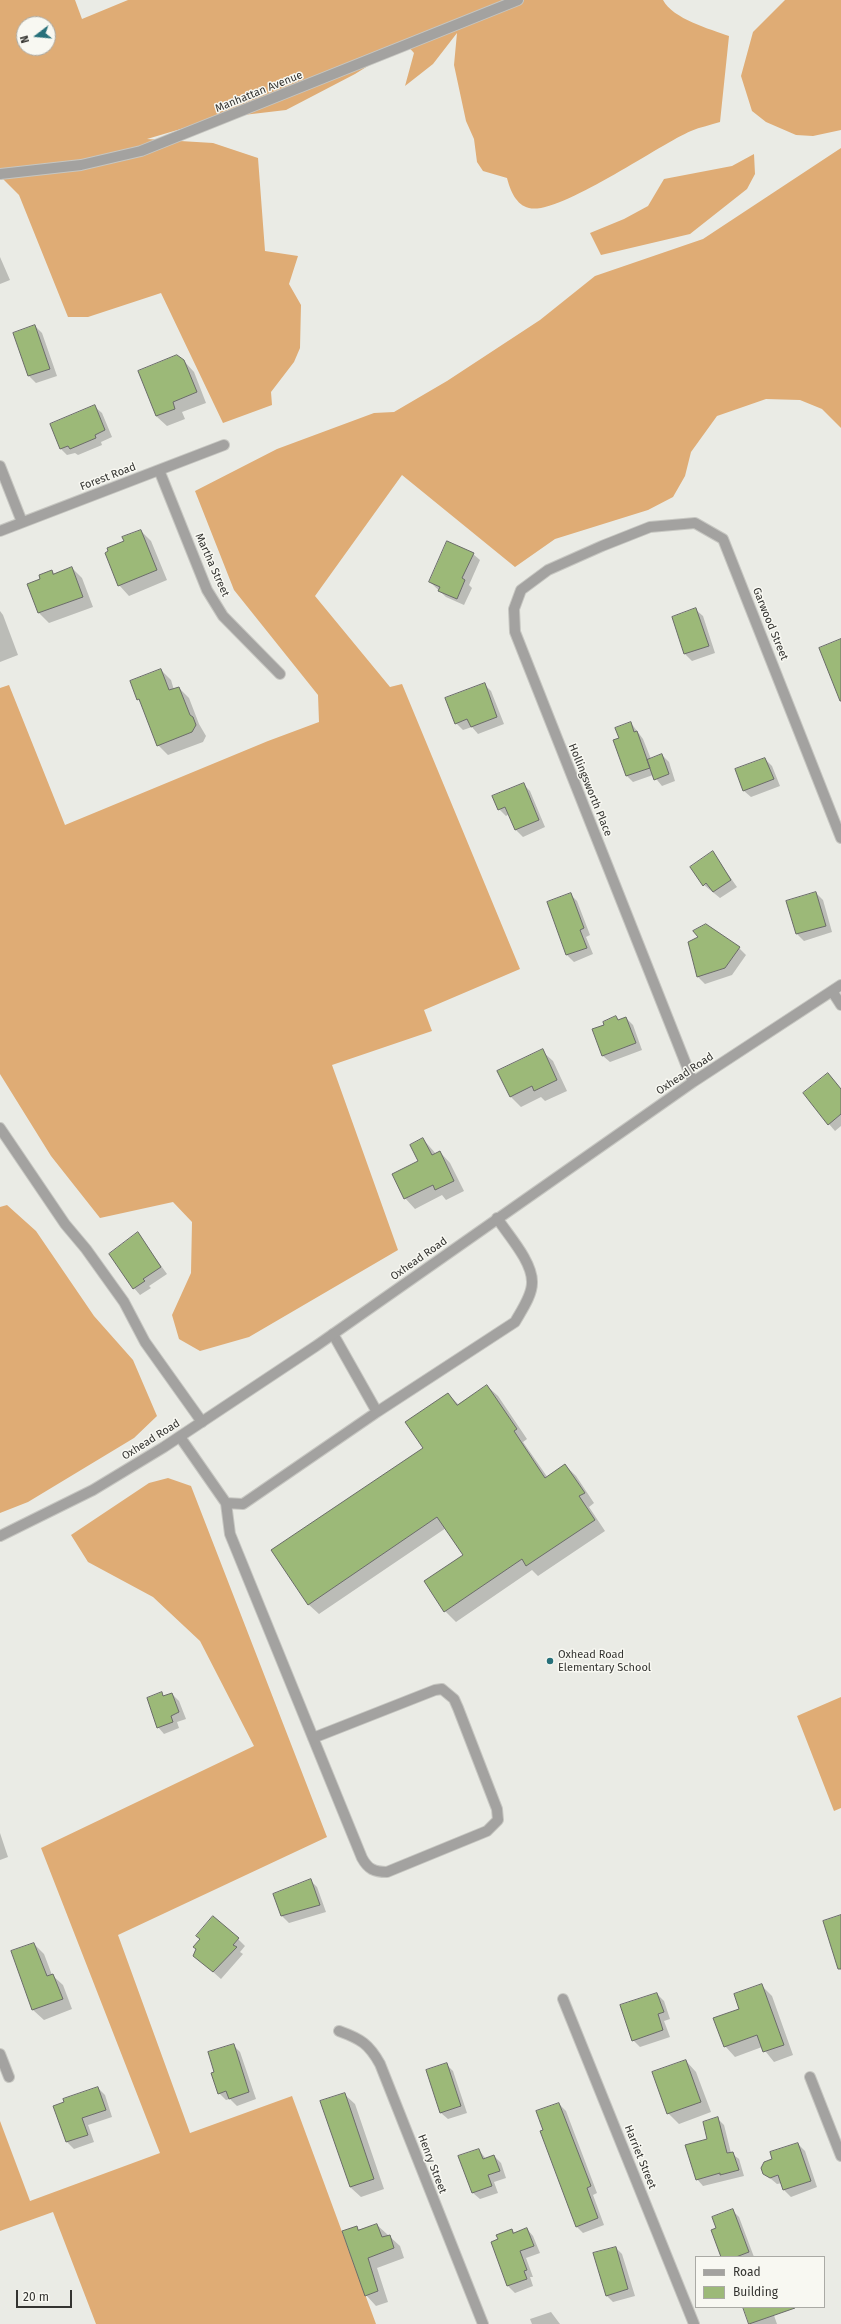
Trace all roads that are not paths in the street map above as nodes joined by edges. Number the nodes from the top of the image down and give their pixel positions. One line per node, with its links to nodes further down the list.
1 (518, 0): 2 (street, Manhattan Avenue)
2 (0, 174)
3 (224, 445): 5 (street, Forest Road)
4 (0, 466): 6 (street)
5 (159, 470): 6 (street, Forest Road); 9 (street, Martha Street)
6 (22, 522): 7 (street, Forest Road)
7 (0, 532)
8 (602, 546): 10 (street, Garwood Street); 14 (street, Hollingsworth Place)
9 (280, 674)
10 (841, 838)
11 (841, 984): 12 (street, Oxhead Road)
12 (832, 991): 13 (street); 14 (street, Oxhead Road)
13 (841, 1005)
14 (694, 1082): 16 (street, Oxhead Road)
15 (0, 1128): 19 (street)
16 (497, 1218): 17 (street, Oxhead Road); 18 (street)
17 (333, 1334): 18 (street); 19 (street, Oxhead Road)
18 (377, 1412): 21 (street)
19 (202, 1422): 20 (street, Oxhead Road)
20 (180, 1437): 21 (street); 22 (street, Oxhead Road)
21 (226, 1503): 23 (street)
22 (0, 1536)
23 (313, 1738): 23 (street)
24 (563, 1999): 31 (street, Harriet Street)
25 (340, 2031): 30 (street, Henry Street)
26 (0, 2054): 27 (street)
27 (8, 2077)
28 (810, 2077): 29 (street)
29 (841, 2156)
30 (482, 2324)
31 (694, 2324)

